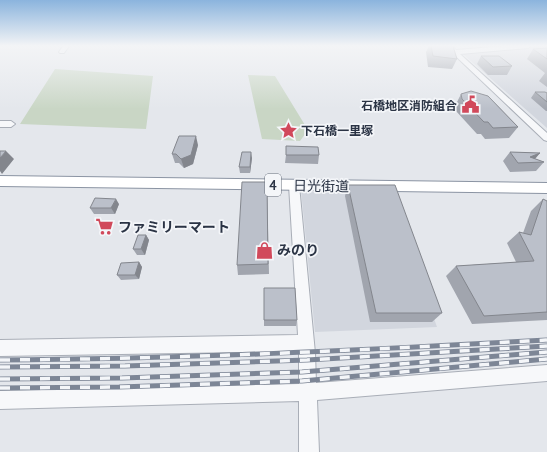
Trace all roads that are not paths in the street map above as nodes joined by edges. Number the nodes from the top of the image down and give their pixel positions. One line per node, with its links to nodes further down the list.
1 (471, 67): 4 (street)
2 (0, 124): 3 (street)
3 (11, 124)
4 (547, 138)
5 (0, 181): 6 (highway, 日光街道 / 4)
6 (294, 185): 7 (highway, 日光街道 / 4); 8 (street)
7 (547, 188)
8 (306, 342): 9 (street); 11 (street)
9 (0, 348)
10 (547, 373): 11 (street)
11 (309, 392): 12 (street); 13 (street)
12 (0, 400)
13 (309, 452)

